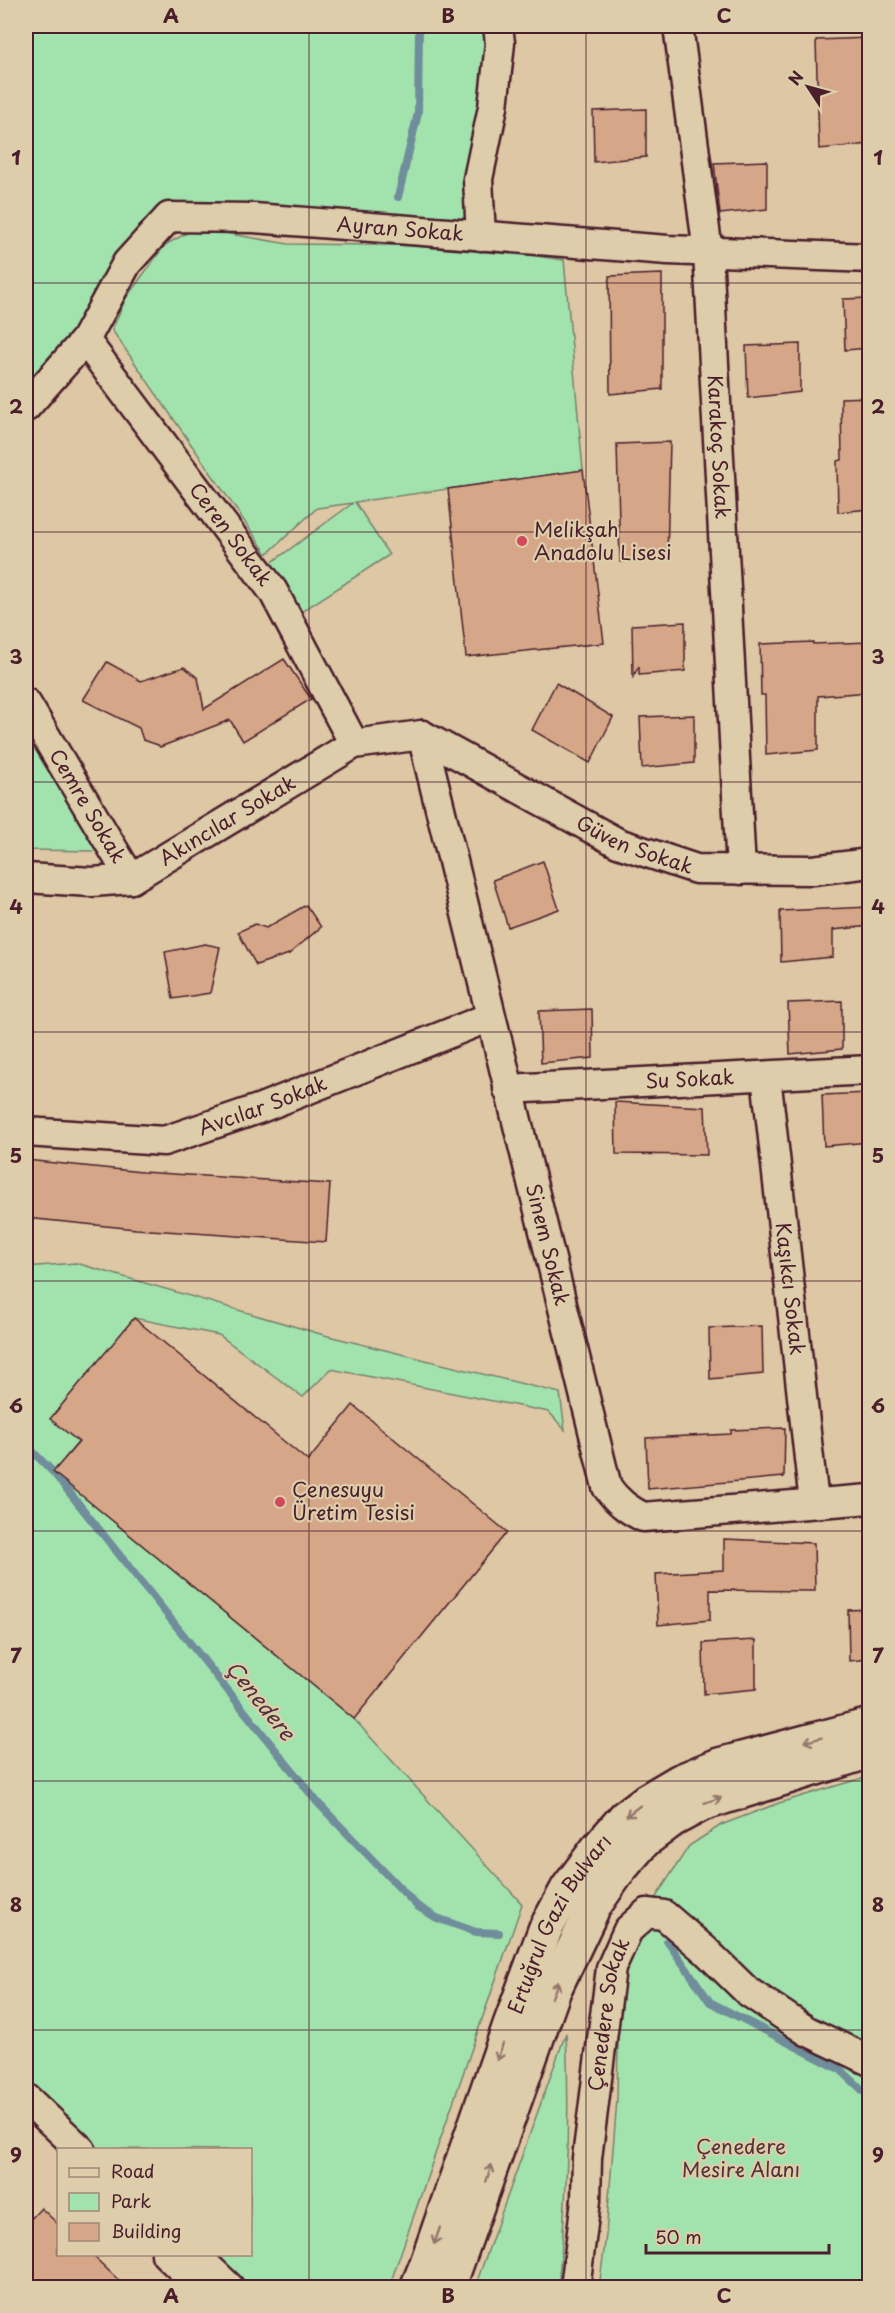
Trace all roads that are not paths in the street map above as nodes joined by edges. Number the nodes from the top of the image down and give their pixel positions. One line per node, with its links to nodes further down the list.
1 (498, 26): 3 (street)
2 (678, 26): 4 (street, Karakoç Sokak)
3 (481, 236): 4 (street, Ayran Sokak); 6 (street, Ayran Sokak)
4 (708, 252): 5 (street, Ayran Sokak); 12 (street, Karakoç Sokak)
5 (870, 258)
6 (85, 340): 7 (street, Ayran Sokak); 10 (street, Ceren Sokak)
7 (26, 407)
8 (26, 703): 14 (street, Cemre Sokak)
9 (422, 735): 10 (street, Akıncılar Sokak); 12 (street, Güven Sokak); 15 (street, Sinem Sokak)
10 (354, 744): 14 (street, Akıncılar Sokak)
11 (870, 863): 12 (street, Güven Sokak)
12 (741, 870)
13 (26, 878): 14 (street, Akıncılar Sokak)
14 (131, 879)
15 (490, 1017): 18 (street, Sinem Sokak); 19 (street, Avcılar Sokak)
16 (870, 1070): 17 (street, Su Sokak)
17 (766, 1076): 18 (street, Su Sokak); 21 (street, Kaşıkcı Sokak)
18 (508, 1089): 21 (street, Sinem Sokak)
19 (26, 1132)
20 (870, 1499): 21 (street, Sinem Sokak)
21 (814, 1503)
22 (870, 1725): 33 (main road, Ertuğrul Gazi Bulvarı, one-way to 33)
23 (870, 1751): 34 (main road, Ertuğrul Gazi Bulvarı, one-way to 23)
24 (870, 2061): 35 (street, Çenedere Sokak)
25 (26, 2098): 27 (street)
26 (26, 2123): 28 (street)
27 (79, 2148)
28 (57, 2153)
29 (168, 2256): 31 (street)
30 (196, 2256): 32 (street)
31 (202, 2288)
32 (230, 2288)
33 (417, 2288)
34 (448, 2288)
35 (575, 2288)

